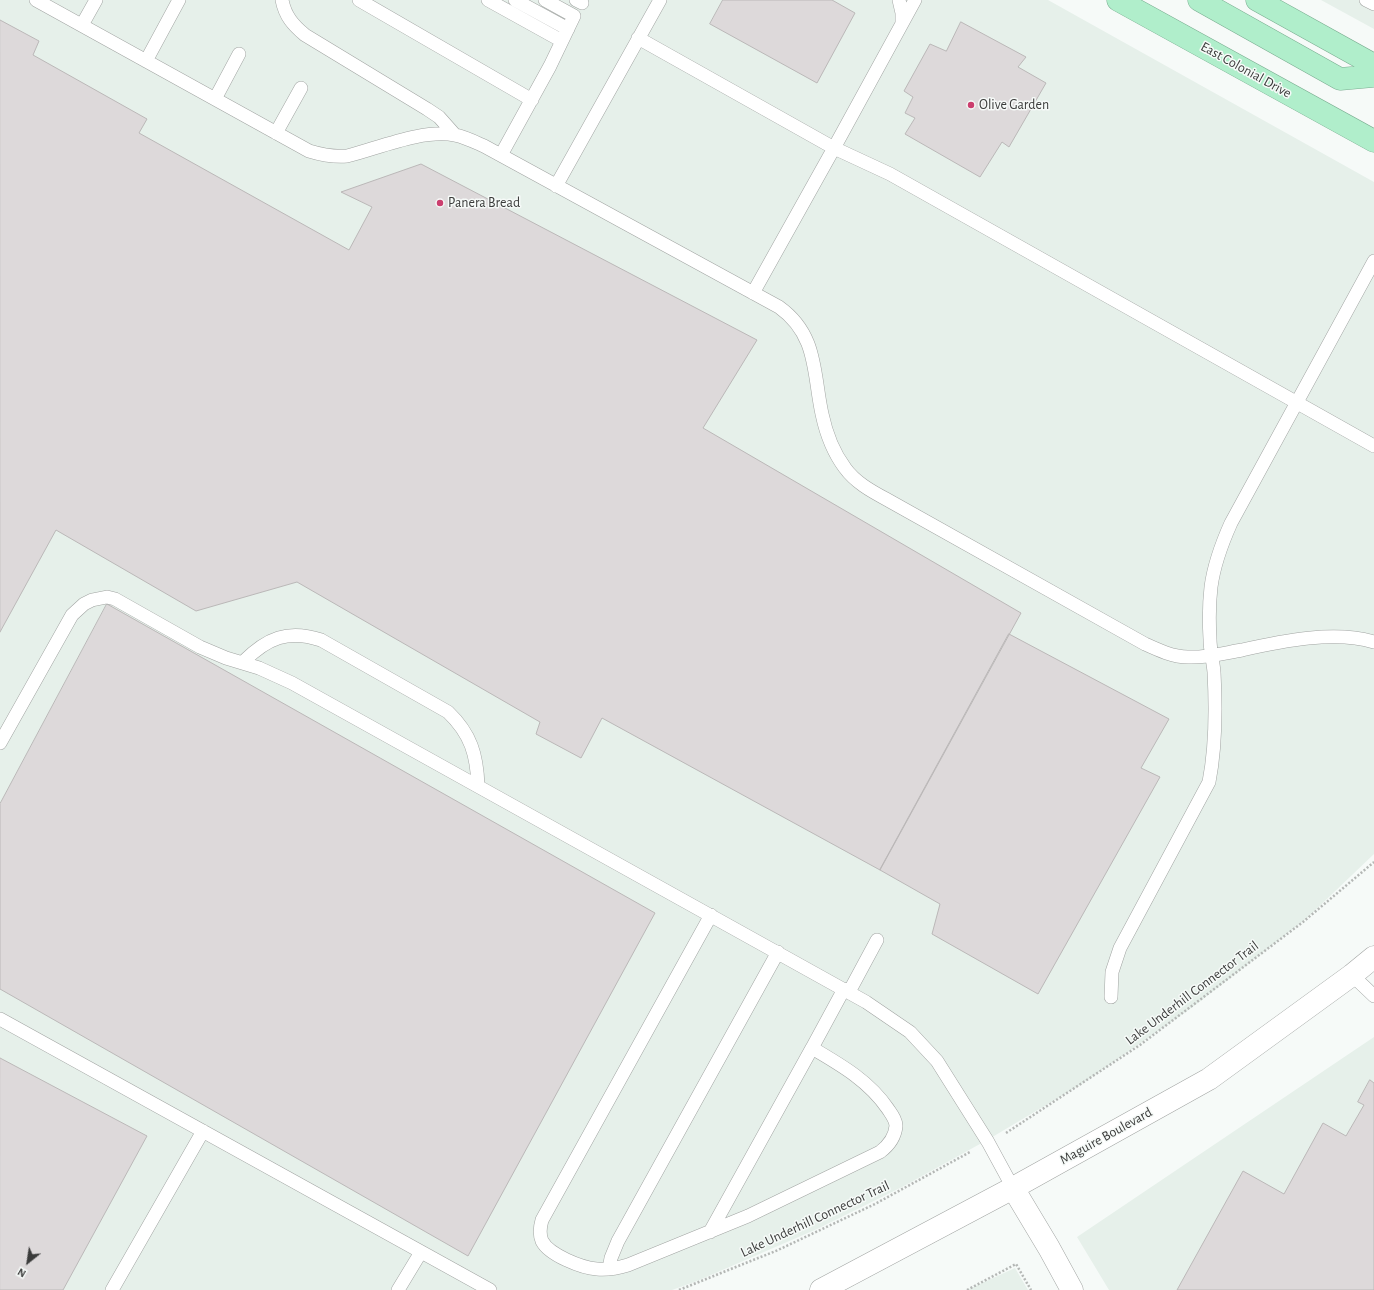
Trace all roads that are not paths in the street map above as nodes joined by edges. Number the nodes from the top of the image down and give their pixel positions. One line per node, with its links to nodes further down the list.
1 (36, 0): 18 (lane)
2 (96, 0): 18 (lane)
3 (179, 0): 23 (lane)
4 (282, 0): 30 (lane)
5 (359, 0): 28 (lane)
6 (488, 0): 21 (lane)
7 (515, 0): 19 (lane)
8 (545, 0): 19 (lane)
9 (660, 0): 20 (lane)
10 (899, 0): 17 (lane)
11 (915, 0): 17 (lane)
12 (1118, 0): 31 (highway, East Colonial Drive)
13 (1199, 0): 25 (highway)
14 (1257, 0): 24 (highway)
15 (1366, 0): 16 (lane)
16 (1374, 4)
17 (902, 23): 32 (lane)
18 (82, 25): 23 (lane)
19 (568, 29): 21 (lane)
20 (638, 38): 32 (lane); 34 (lane)
21 (562, 41): 28 (lane)
22 (239, 54): 27 (lane)
23 (146, 60): 27 (lane)
24 (1374, 65)
25 (1374, 76)
26 (301, 88): 29 (lane)
27 (215, 99): 29 (lane)
28 (532, 100): 33 (lane)
29 (276, 133): 30 (lane)
30 (455, 135): 33 (lane)
31 (1374, 141)
32 (834, 148): 36 (lane); 37 (lane)
33 (501, 155): 34 (lane)
34 (556, 186): 36 (lane)
35 (1374, 262): 37 (lane)
36 (753, 293): 40 (lane)
37 (1296, 403): 38 (lane); 40 (lane)
38 (1374, 446)
39 (1374, 642): 40 (lane)
40 (1211, 656): 51 (lane)
41 (243, 662): 42 (lane); 43 (lane); 43 (lane)
42 (0, 744)
43 (478, 786): 44 (lane)
44 (711, 916): 46 (lane); 58 (lane)
45 (877, 940): 49 (lane)
46 (778, 952): 49 (lane); 58 (lane)
47 (1374, 957): 48 (street, Maguire Boulevard)
48 (1352, 976): 50 (lane); 55 (street, Maguire Boulevard)
49 (847, 991): 53 (lane); 55 (lane)
50 (1374, 996)
51 (1111, 997)
52 (0, 1019): 54 (lane)
53 (812, 1048): 56 (lane); 56 (lane)
54 (203, 1131): 57 (lane); 61 (lane)
55 (1013, 1188): 59 (street, Maguire Boulevard); 64 (street)
56 (710, 1232): 58 (lane)
57 (421, 1252): 60 (lane); 62 (lane)
58 (609, 1269)
59 (843, 1285): 63 (street, Maguire Boulevard)
60 (485, 1288)
61 (112, 1290)
62 (398, 1290)
63 (821, 1290)
64 (1072, 1290)

